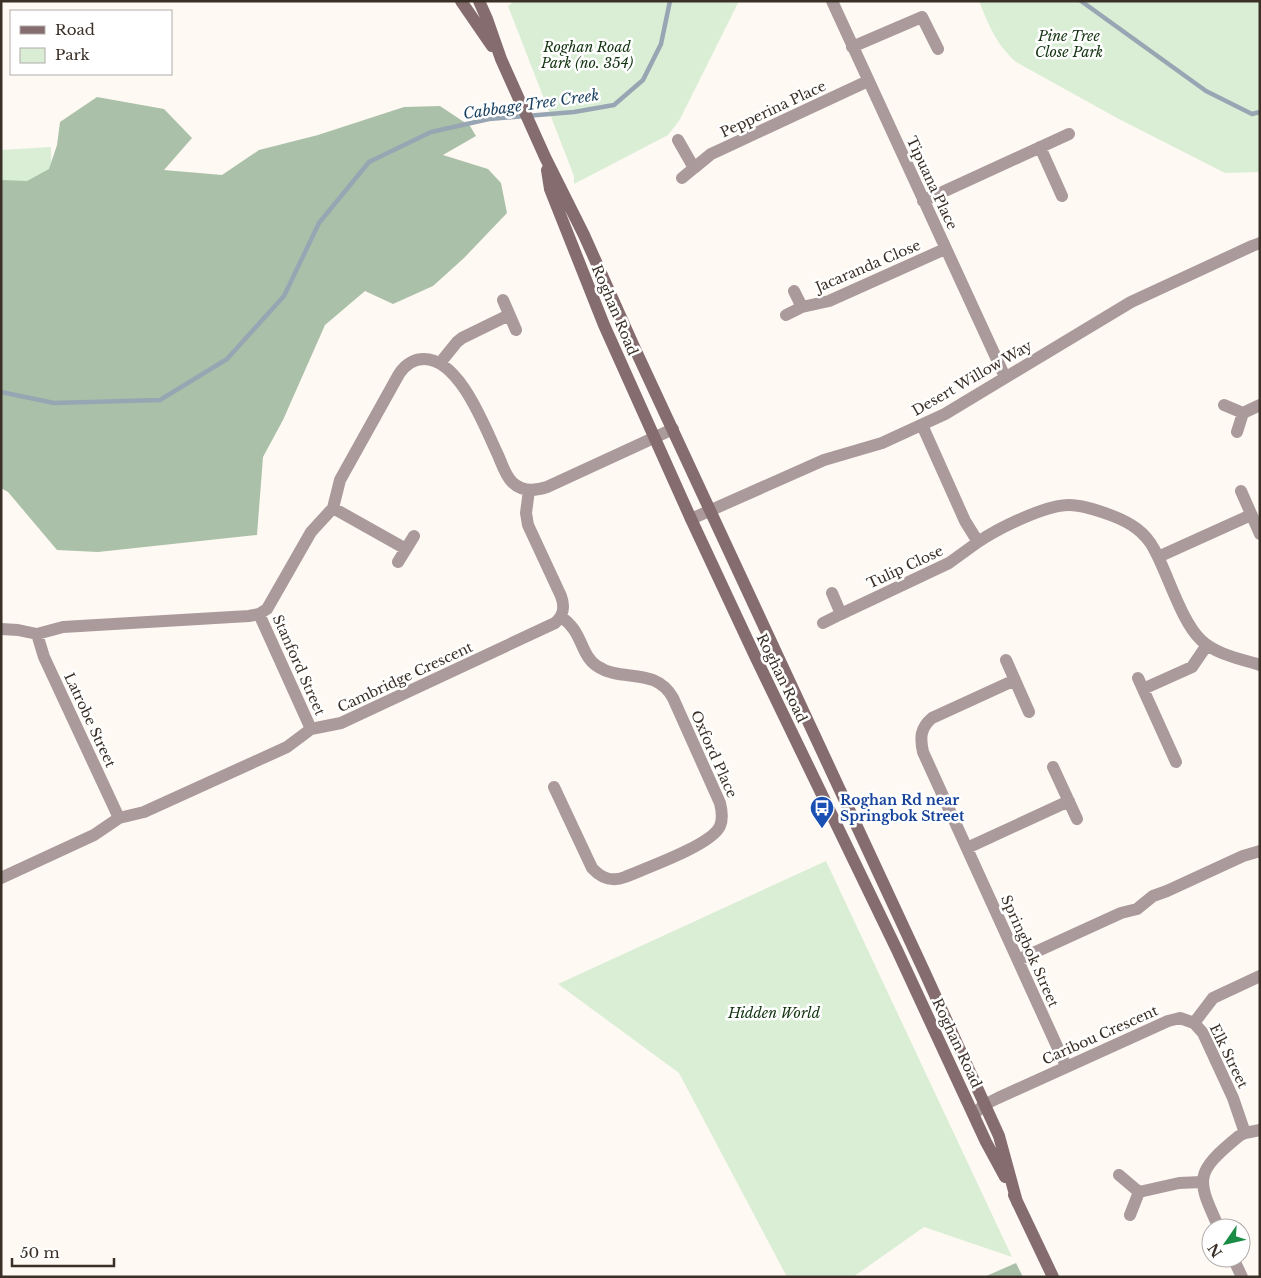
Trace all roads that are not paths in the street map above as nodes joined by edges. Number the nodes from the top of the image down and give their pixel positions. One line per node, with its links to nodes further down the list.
1 (462, 1): 6 (main road, Roghan Road)
2 (479, 1): 6 (main road, Roghan Road)
3 (832, 1): 4 (street, Tipuana Place)
4 (852, 48): 5 (street); 7 (street, Tipuana Place)
5 (938, 49)
6 (501, 59): 11 (main road, Roghan Road)
7 (868, 81): 12 (street, Pepperina Place); 15 (street, Tipuana Place)
8 (1069, 134): 10 (street)
9 (678, 140): 12 (street)
10 (1040, 147): 14 (street); 15 (street)
11 (543, 153): 30 (main road, Roghan Road); 32 (main road, Roghan Road)
12 (694, 168): 13 (street, Pepperina Place)
13 (682, 178)
14 (1062, 196)
15 (924, 201): 17 (street, Tipuana Place)
16 (1260, 243): 25 (street, Desert Willow Way)
17 (945, 249): 20 (street, Jacaranda Close); 25 (street, Tipuana Place)
18 (794, 291): 20 (street, Jacaranda Close)
19 (503, 300): 21 (street)
20 (802, 308): 22 (street, Jacaranda Close)
21 (509, 315): 23 (street); 24 (street)
22 (786, 315)
23 (516, 330)
24 (440, 364): 33 (street); 35 (street)
25 (1005, 377): 29 (street, Desert Willow Way)
26 (1224, 405): 28 (street)
27 (1260, 405): 28 (street)
28 (1243, 413): 31 (street)
29 (922, 425): 36 (street, Desert Willow Way); 41 (street)
30 (673, 429): 32 (street); 36 (main road, Roghan Road)
31 (1237, 432)
32 (655, 437): 33 (street); 38 (main road, Roghan Road)
33 (529, 490): 48 (street)
34 (1241, 491): 37 (street)
35 (333, 508): 42 (street); 46 (street)
36 (710, 511): 38 (street, Desert Willow Way); 71 (main road, Roghan Road)
37 (1251, 515): 39 (street); 43 (street)
38 (691, 519): 72 (main road, Roghan Road)
39 (1260, 534)
40 (414, 536): 42 (street)
41 (978, 542): 43 (street, Tulip Close); 47 (street, Tulip Close)
42 (406, 549): 44 (street)
43 (1158, 557): 52 (street, Tulip Close)
44 (398, 562)
45 (832, 593): 47 (street)
46 (259, 614): 51 (street); 57 (street, Stanford Street)
47 (841, 614): 49 (street, Tulip Close)
48 (561, 617): 57 (street, Cambridge Crescent); 60 (street, Oxford Place)
49 (823, 623)
50 (1, 629): 51 (street)
51 (37, 634): 62 (street, Latrobe Street)
52 (1207, 645): 54 (street); 58 (street)
53 (1006, 660): 55 (street)
54 (1260, 665)
55 (1015, 680): 56 (street); 64 (street, Springbok Street)
56 (1029, 712)
57 (311, 729): 62 (street, Cambridge Crescent)
58 (1176, 762)
59 (1054, 767): 61 (street)
60 (554, 787)
61 (1069, 801): 63 (street); 64 (street)
62 (118, 818): 66 (street, Cambridge Crescent)
63 (1077, 819)
64 (968, 848): 67 (street, Springbok Street)
65 (1260, 851): 67 (street)
66 (1, 878)
67 (1018, 960): 70 (street, Springbok Street)
68 (1260, 976): 69 (street)
69 (1194, 1023): 70 (street, Caribou Crescent); 74 (street, Elk Street)
70 (1066, 1066): 71 (street, Caribou Crescent)
71 (984, 1105): 72 (street, Caribou Crescent); 78 (main road, Roghan Road)
72 (974, 1114): 78 (main road, Roghan Road)
73 (1260, 1130): 74 (street)
74 (1245, 1133): 76 (street)
75 (1119, 1175): 77 (street)
76 (1202, 1182): 77 (street); 80 (street)
77 (1139, 1192): 79 (street)
78 (1017, 1202): 81 (main road, Roghan Road)
79 (1130, 1214)
80 (1215, 1218)
81 (1052, 1277)

